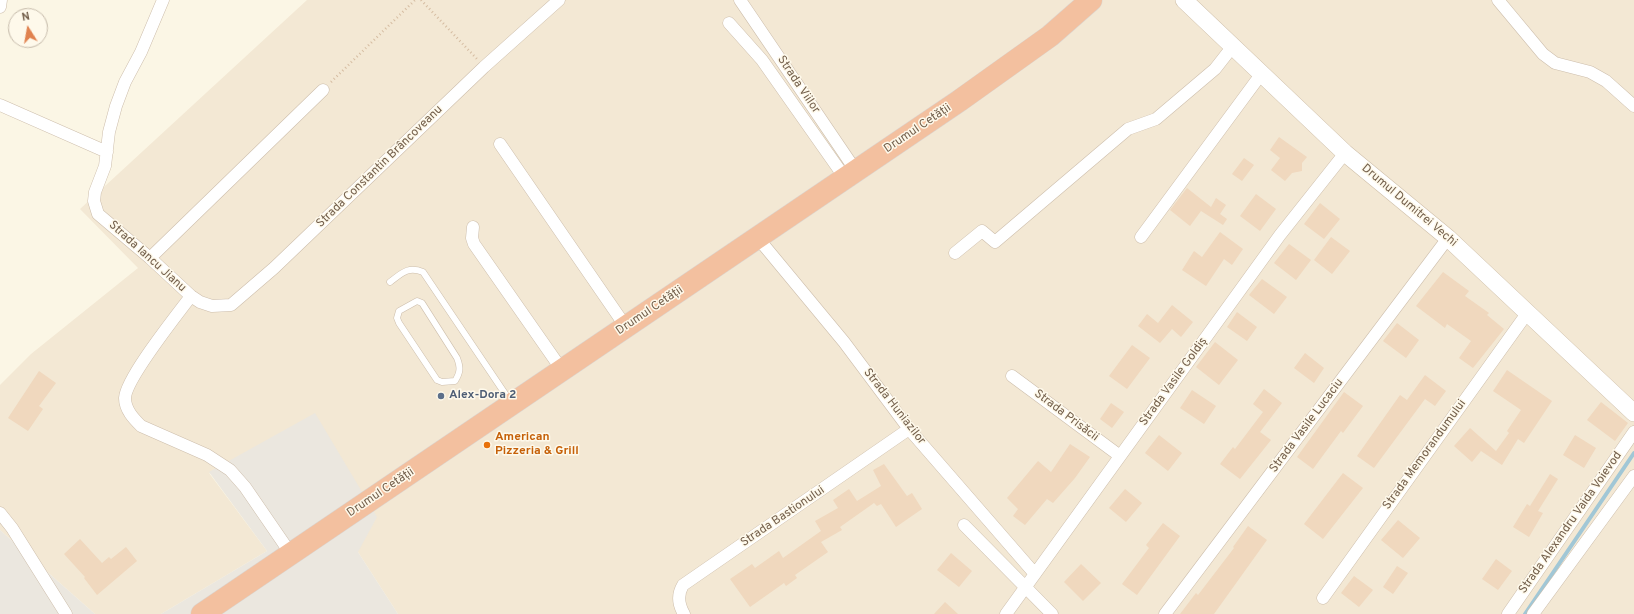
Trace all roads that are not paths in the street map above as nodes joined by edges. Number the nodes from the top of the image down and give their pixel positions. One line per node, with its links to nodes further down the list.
1 (1, 0): 8 (street)
2 (163, 0): 16 (street, Strada Iancu Jianu)
3 (559, 0): 26 (street, Strada Constantin Brâncoveanu)
4 (740, 0): 18 (street, Strada Viilor)
5 (1091, 0): 18 (highway, Drumul Cetății)
6 (1184, 0): 10 (street, Drumul Dumitrei Vechi)
7 (1498, 0): 14 (street)
8 (0, 7)
9 (729, 22): 18 (street)
10 (1233, 46): 11 (street, Drumul Dumitrei Vechi); 23 (street)
11 (1262, 73): 17 (street, Drumul Dumitrei Vechi); 20 (street)
12 (323, 90): 24 (street)
13 (0, 105): 16 (street)
14 (1634, 106)
15 (500, 144): 28 (street)
16 (108, 152): 24 (street, Strada Iancu Jianu)
17 (1345, 153): 22 (street, Drumul Dumitrei Vechi); 36 (street, Strada Vasile Goldiș)
18 (850, 175): 21 (highway, Drumul Cetății)
19 (472, 227): 29 (street)
20 (1142, 236)
21 (757, 238): 28 (highway, Drumul Cetății); 34 (street, Strada Huniazilor)
22 (1448, 238): 27 (street, Drumul Dumitrei Vechi); 49 (street, Strada Vasile Lucaciu)
23 (955, 253)
24 (150, 258): 26 (street, Strada Iancu Jianu)
25 (390, 282): 32 (lane)
26 (191, 296): 40 (street, Strada Iancu Jianu)
27 (1528, 312): 33 (street, Drumul Dumitrei Vechi); 43 (street, Strada Memorandumului)
28 (626, 327): 29 (highway, Drumul Cetății)
29 (562, 370): 32 (highway, Drumul Cetății)
30 (1012, 376): 36 (street, Strada Prisăcii)
31 (455, 381): 31 (lane)
32 (512, 404): 40 (highway, Drumul Cetății)
33 (1634, 413)
34 (909, 429): 41 (street, Strada Huniazilor); 46 (street, Strada Bastionului)
35 (1634, 432): 50 (street, Strada Alexandru Vaida Voievod)
36 (1120, 456): 41 (street, Strada Vasile Goldiș)
37 (1634, 476): 51 (street)
38 (0, 513): 44 (street)
39 (964, 525): 42 (street)
40 (291, 554): 45 (highway, Drumul Cetății)
41 (1035, 574): 42 (street, Strada Vasile Goldiș)
42 (1025, 588): 47 (street, Strada Vasile Goldiș); 48 (street)
43 (1323, 598)
44 (66, 614)
45 (202, 614)
46 (684, 614)
47 (1006, 614)
48 (1052, 614)
49 (1165, 614)
50 (1508, 614)
51 (1533, 614)

